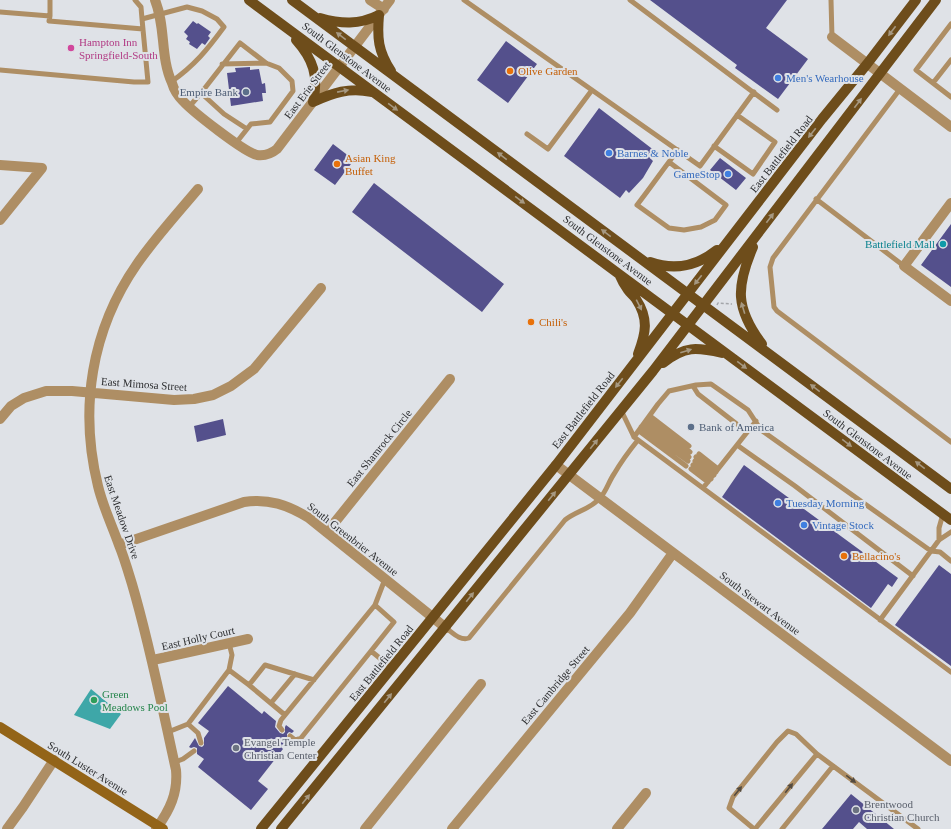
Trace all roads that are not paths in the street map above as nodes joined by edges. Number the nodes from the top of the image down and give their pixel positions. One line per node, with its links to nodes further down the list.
1 (50, 0): 15 (lane)
2 (135, 0): 17 (lane)
3 (155, 0): 14 (street)
4 (249, 0): 18 (main road, South Glenstone Avenue)
5 (292, 0): 16 (main road, South Glenstone Avenue)
6 (370, 0): 12 (street)
7 (464, 0): 34 (lane)
8 (630, 0): 35 (lane)
9 (831, 0): 21 (lane)
10 (916, 0): 26 (main road, East Battlefield Road, one-way to 26)
11 (936, 0): 29 (main road)
12 (385, 8): 16 (main road); 22 (street, East Erie Street); 30 (main road)
13 (0, 12): 15 (lane)
14 (159, 14): 17 (lane); 31 (street); 31 (lane)
15 (50, 16): 20 (lane)
16 (314, 16): 22 (main road, South Glenstone Avenue, one-way to 16)
17 (142, 20): 20 (lane)
18 (280, 23): 27 (main road, South Glenstone Avenue); 39 (main road)
19 (951, 24): 32 (lane)
20 (143, 29): 28 (lane)
21 (832, 37): 26 (street)
22 (355, 47): 27 (street, East Erie Street); 30 (main road, South Glenstone Avenue)
23 (951, 60): 32 (lane)
24 (266, 63): 25 (lane); 25 (lane); 44 (lane)
25 (222, 64): 36 (lane)
26 (867, 64): 29 (street); 56 (main road, East Battlefield Road, one-way to 56)
27 (340, 67): 37 (main road, South Glenstone Avenue); 39 (street, East Erie Street)
28 (0, 70)
29 (880, 74): 33 (street); 55 (main road, one-way to 29)
30 (394, 76): 57 (main road, South Glenstone Avenue, one-way to 30)
31 (171, 82): 40 (street)
32 (933, 83): 38 (lane)
33 (900, 89): 43 (street); 52 (lane)
34 (592, 90): 45 (lane); 48 (lane)
35 (754, 92): 41 (lane); 42 (lane)
36 (201, 93): 40 (lane); 44 (lane)
37 (375, 93): 39 (main road, one-way to 37); 59 (main road, South Glenstone Avenue, one-way to 59)
38 (951, 97)
39 (313, 102): 46 (street, East Erie Street)
40 (190, 107): 46 (street)
41 (777, 110)
42 (737, 115): 47 (lane); 47 (lane)
43 (951, 127)
44 (247, 129): 46 (lane)
45 (527, 134)
46 (236, 143)
47 (714, 146): 48 (lane)
48 (678, 150): 49 (lane)
49 (669, 162): 49 (lane)
50 (0, 164): 54 (street)
51 (198, 189): 72 (street, East Meadow Drive)
52 (816, 199): 58 (lane); 79 (lane)
53 (951, 203): 58 (street)
54 (0, 220)
55 (758, 234): 63 (main road); 66 (main road, one-way to 55)
56 (727, 243): 57 (main road); 61 (main road, East Battlefield Road, one-way to 61)
57 (637, 256): 61 (main road, South Glenstone Avenue)
58 (904, 266): 62 (street)
59 (618, 273): 64 (main road, South Glenstone Avenue); 68 (main road, one-way to 68)
60 (321, 288): 72 (street, East Mimosa Street)
61 (688, 293): 63 (main road, South Glenstone Avenue); 64 (main road, East Battlefield Road)
62 (951, 301)
63 (704, 305): 65 (main road); 66 (main road, South Glenstone Avenue)
64 (673, 314): 65 (main road, South Glenstone Avenue); 68 (main road, East Battlefield Road)
65 (688, 326): 67 (main road, South Glenstone Avenue); 69 (main road)
66 (769, 353): 87 (main road, South Glenstone Avenue, one-way to 66)
67 (728, 355): 69 (main road, one-way to 67); 89 (main road, South Glenstone Avenue, one-way to 89)
68 (634, 363): 83 (main road, East Battlefield Road, one-way to 83)
69 (653, 371): 73 (main road)
70 (450, 379): 90 (street, East Shamrock Circle)
71 (692, 386): 75 (lane); 76 (lane); 77 (lane)
72 (90, 393): 74 (street, East Mimosa Street); 93 (street, East Meadow Drive)
73 (621, 410): 78 (lane); 84 (main road, one-way to 73)
74 (0, 419)
75 (756, 421): 77 (lane); 94 (lane)
76 (644, 423): 78 (lane); 81 (lane); 81 (lane); 81 (lane)
77 (747, 432): 80 (lane)
78 (636, 439): 86 (lane); 88 (lane)
79 (951, 442)
80 (738, 445): 85 (lane); 97 (lane)
81 (688, 456)
82 (695, 461): 85 (lane); 85 (lane); 85 (lane)
83 (556, 464): 84 (street, South Stewart Avenue); 100 (main road, East Battlefield Road)
84 (569, 474): 88 (street, South Stewart Avenue); 102 (main road, one-way to 84)
85 (713, 475): 86 (lane)
86 (703, 488): 101 (lane)
87 (951, 488)
88 (600, 498): 95 (street, South Stewart Avenue); 102 (lane)
89 (947, 517): 92 (lane)
90 (327, 532): 93 (street, South Greenbrier Avenue); 98 (street, South Greenbrier Avenue)
91 (951, 532): 92 (lane)
92 (939, 540): 94 (lane)
93 (120, 545): 106 (street, East Meadow Drive)
94 (931, 551): 96 (lane); 97 (lane)
95 (674, 553): 125 (street, South Stewart Avenue); 134 (street, East Cambridge Street)
96 (951, 560)
97 (913, 576): 101 (lane)
98 (385, 579): 99 (lane); 100 (street, South Greenbrier Avenue)
99 (375, 605): 105 (lane); 111 (lane)
100 (433, 617): 102 (street, South Greenbrier Avenue); 107 (main road, East Battlefield Road)
101 (880, 620): 109 (lane)
102 (446, 628): 132 (main road, one-way to 102)
103 (248, 639): 104 (street, East Holly Court)
104 (228, 643): 106 (street, East Holly Court); 108 (lane)
105 (371, 651): 107 (lane); 120 (lane)
106 (153, 660): 119 (street, East Meadow Drive)
107 (392, 668): 131 (main road, East Battlefield Road)
108 (229, 670): 113 (lane); 116 (lane)
109 (951, 672)
110 (295, 674): 111 (lane); 113 (lane); 114 (lane)
111 (314, 680): 115 (lane)
112 (481, 684): 133 (street)
113 (249, 685): 114 (lane)
114 (271, 703): 115 (lane)
115 (286, 714): 118 (lane)
116 (188, 724): 119 (lane); 121 (lane)
117 (0, 727): 124 (street, South Luster Avenue)
118 (282, 730)
119 (168, 732): 126 (street, East Meadow Drive)
120 (290, 736)
121 (201, 743)
122 (194, 751): 126 (lane)
123 (817, 754): 127 (lane); 136 (lane, one-way to 123); 136 (lane, one-way to 123)
124 (54, 760): 129 (street, South Luster Avenue); 130 (street)
125 (951, 761)
126 (175, 762): 129 (street, East Meadow Drive)
127 (833, 766): 137 (lane); 138 (lane, one-way to 138)
128 (646, 793): 135 (street)
129 (159, 828)
130 (7, 829)
131 (261, 829)
132 (281, 829)
133 (365, 829)
134 (452, 829)
135 (616, 829)
136 (754, 829)
137 (782, 829)
138 (918, 829)

